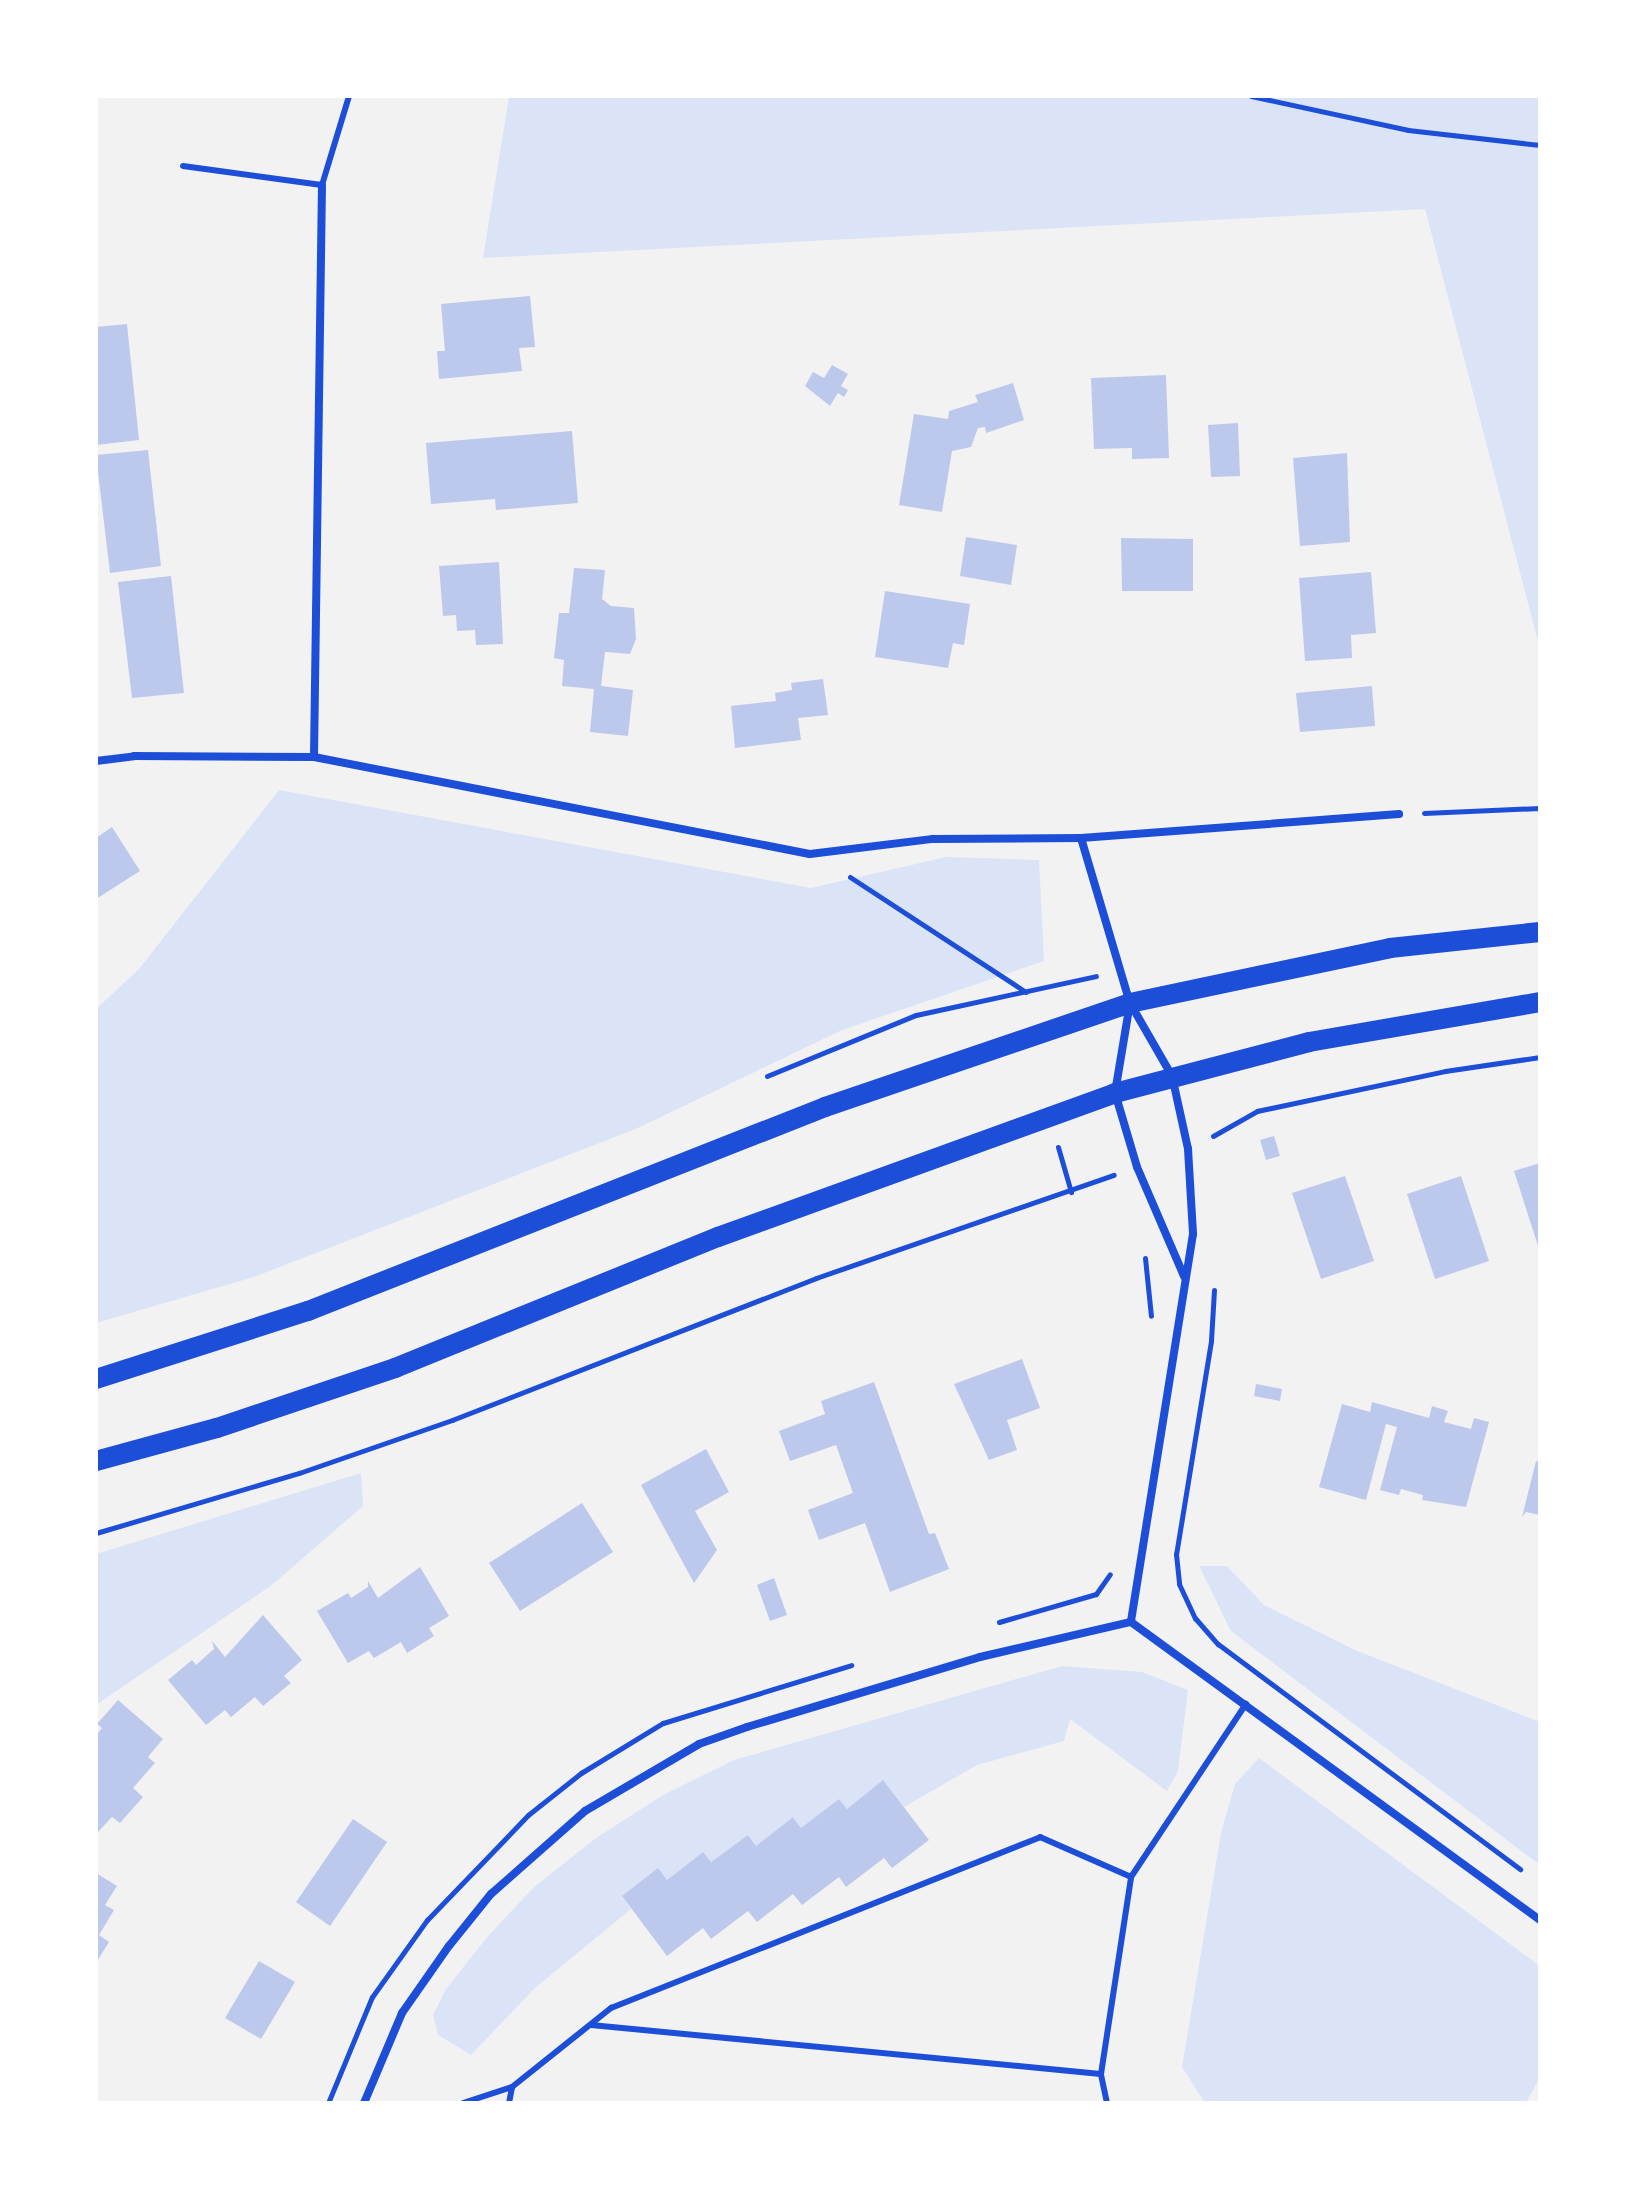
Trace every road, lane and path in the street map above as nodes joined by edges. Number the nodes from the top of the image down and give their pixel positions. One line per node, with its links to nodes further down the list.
1 (349, 96): 5 (lane)
2 (1251, 96): 3 (path)
3 (1540, 145)
4 (183, 166): 5 (lane)
5 (322, 185): 6 (street)
6 (314, 757): 7 (street); 11 (street)
7 (96, 761)
8 (1540, 808): 9 (path)
9 (1399, 814): 10 (street)
10 (1081, 838): 11 (street); 13 (street)
11 (810, 854): 14 (path)
12 (1540, 932): 16 (main road)
13 (1121, 970): 14 (path); 16 (street)
14 (1027, 993): 18 (path)
15 (1540, 1002): 19 (main road)
16 (1130, 1003): 19 (street); 20 (street); 31 (main road)
17 (1540, 1057): 21 (path)
18 (767, 1076)
19 (1172, 1076): 20 (main road); 22 (street)
20 (1115, 1093): 24 (street); 32 (main road)
21 (1212, 1137): 22 (path); 23 (path)
22 (1188, 1149): 28 (street)
23 (1212, 1151)
24 (1137, 1167): 25 (path); 28 (street)
25 (1107, 1177): 26 (path); 33 (path)
26 (1117, 1185)
27 (1142, 1245): 30 (path)
28 (1184, 1277): 35 (street)
29 (1214, 1282): 39 (path)
30 (1150, 1326)
31 (96, 1379)
32 (96, 1461)
33 (96, 1533)
34 (1113, 1566): 36 (path)
35 (1131, 1622): 38 (street); 46 (street)
36 (983, 1627)
37 (854, 1664): 45 (path)
38 (1247, 1704): 40 (lane); 41 (street)
39 (1528, 1874)
40 (1131, 1877): 42 (lane); 43 (lane)
41 (1540, 1920)
42 (590, 2025): 43 (lane); 44 (lane)
43 (1101, 2074): 49 (lane)
44 (512, 2087): 47 (lane); 48 (lane)
45 (328, 2103)
46 (364, 2103)
47 (463, 2103)
48 (509, 2103)
49 (1107, 2103)

